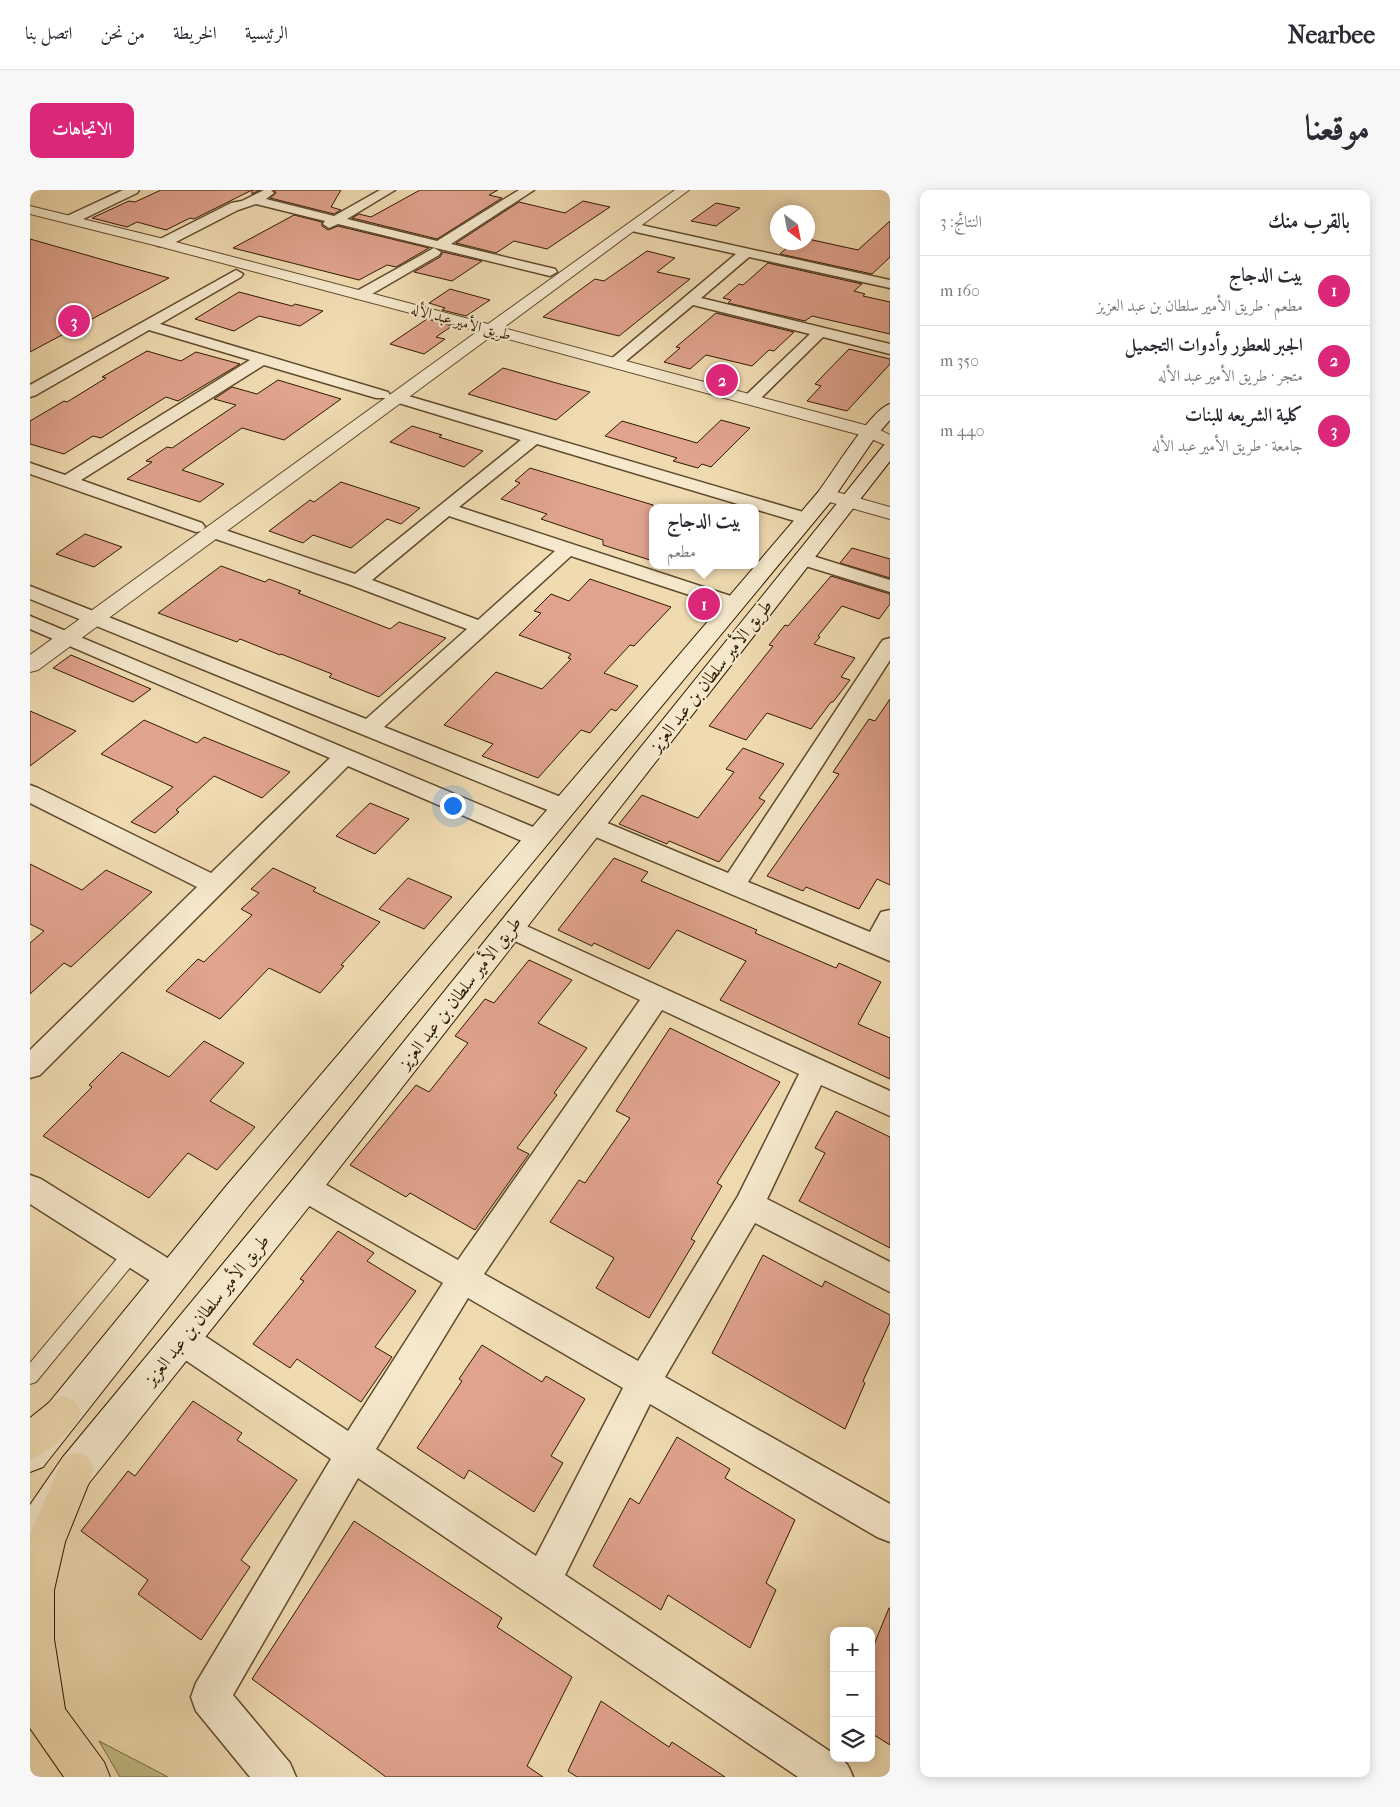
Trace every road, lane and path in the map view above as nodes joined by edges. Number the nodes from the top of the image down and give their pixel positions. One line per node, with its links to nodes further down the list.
1 (133, 190): 11 (street)
2 (274, 190): 8 (street)
3 (374, 190): 12 (street)
4 (389, 190): 12 (street)
5 (528, 190): 15 (street)
6 (663, 190): 18 (street)
7 (683, 190): 13 (street)
8 (249, 203): 12 (street); 14 (street)
9 (30, 210): 11 (street, طريق الأمير عبد الأله)
10 (30, 218): 17 (street, طريق الأمير عبد الأله)
11 (72, 219): 14 (street, طريق الأمير عبد الأله)
12 (325, 222): 15 (street)
13 (632, 227): 16 (street); 23 (street)
14 (169, 245): 20 (street, طريق الأمير عبد الأله)
15 (437, 248): 18 (street); 20 (street)
16 (748, 252): 19 (street); 21 (street)
17 (228, 272): 22 (street); 23 (street, طريق الأمير عبد الأله); 28 (street)
18 (545, 276): 23 (street)
19 (890, 284)
20 (360, 295): 23 (street, طريق الأمير عبد الأله)
21 (690, 300): 24 (street); 27 (street)
22 (148, 325): 26 (street); 29 (street)
23 (476, 332): 27 (street, طريق الأمير عبد الأله); 30 (street); 34 (street, طريق الأمير عبد الأله)
24 (820, 332): 25 (street); 31 (street)
25 (890, 349)
26 (263, 359): 30 (street); 36 (street)
27 (615, 363): 31 (street, طريق الأمير عبد الأله)
28 (30, 377)
29 (30, 392)
30 (390, 396): 33 (street); 43 (street)
31 (751, 399): 34 (street, طريق الأمير عبد الأله)
32 (890, 409): 34 (street, طريق الأمير سلطان بن عبد العزيز)
33 (534, 438): 38 (street); 40 (street)
34 (881, 442): 37 (street, طريق الأمير سلطان بن عبد العزيز)
35 (30, 468): 36 (street)
36 (67, 481): 43 (street)
37 (837, 499): 41 (street); 42 (street, طريق الأمير سلطان بن عبد العزيز); 45 (street, طريق الأمير سلطان بن عبد العزيز)
38 (757, 504)
39 (759, 505): 42 (street)
40 (446, 509): 44 (street); 46 (street)
41 (890, 513)
42 (804, 518): 49 (street, طريق الأمير سلطان بن عبد العزيز)
43 (205, 529): 46 (street); 50 (street)
44 (568, 549): 49 (street); 51 (street)
45 (803, 559): 47 (street); 59 (street, طريق الأمير سلطان بن عبد العزيز)
46 (358, 581): 51 (street)
47 (890, 586)
48 (30, 592): 50 (street)
49 (734, 603): 58 (street, طريق الأمير سلطان بن عبد العزيز)
50 (84, 615): 52 (street); 55 (street)
51 (481, 628): 55 (street)
52 (46, 632): 54 (street); 56 (street)
53 (890, 644): 62 (street)
54 (30, 665)
55 (368, 728): 58 (street)
56 (346, 756): 60 (street); 61 (street)
57 (35, 803): 61 (street)
58 (563, 807): 60 (street, طريق الأمير سلطان بن عبد العزيز)
59 (592, 826): 62 (street); 64 (street, طريق الأمير سلطان بن عبد العزيز)
60 (537, 838): 74 (street, طريق الأمير سلطان بن عبد العزيز)
61 (214, 885): 67 (street)
62 (733, 885): 65 (street)
63 (890, 919): 65 (street)
64 (511, 928): 66 (street); 71 (street, طريق الأمير سلطان بن عبد العزيز)
65 (883, 948)
66 (657, 996): 68 (street); 76 (street)
67 (30, 1067)
68 (814, 1069): 69 (street); 72 (street)
69 (890, 1104)
70 (30, 1188): 73 (street)
71 (305, 1188): 76 (street); 77 (street, طريق الأمير سلطان بن عبد العزيز)
72 (749, 1205): 75 (street); 79 (street)
73 (132, 1253): 74 (street); 78 (lane)
74 (171, 1277): 80 (street, طريق الأمير سلطان بن عبد العزيز)
75 (890, 1278)
76 (463, 1279): 79 (street); 83 (street)
77 (183, 1340): 83 (street); 84 (street, طريق الأمير سلطان بن عبد العزيز)
78 (30, 1376)
79 (644, 1382): 85 (street); 87 (street)
80 (63, 1413): 81 (main road); 82 (street, طريق الأمير سلطان بن عبد العزيز)
81 (30, 1442)
82 (30, 1454)
83 (354, 1454): 87 (street); 89 (street)
84 (76, 1470): 86 (street, طريق الأمير سلطان بن عبد العزيز); 88 (main road)
85 (890, 1524)
86 (30, 1538)
87 (543, 1581): 90 (street)
88 (89, 1777)
89 (276, 1777)
90 (833, 1777)

